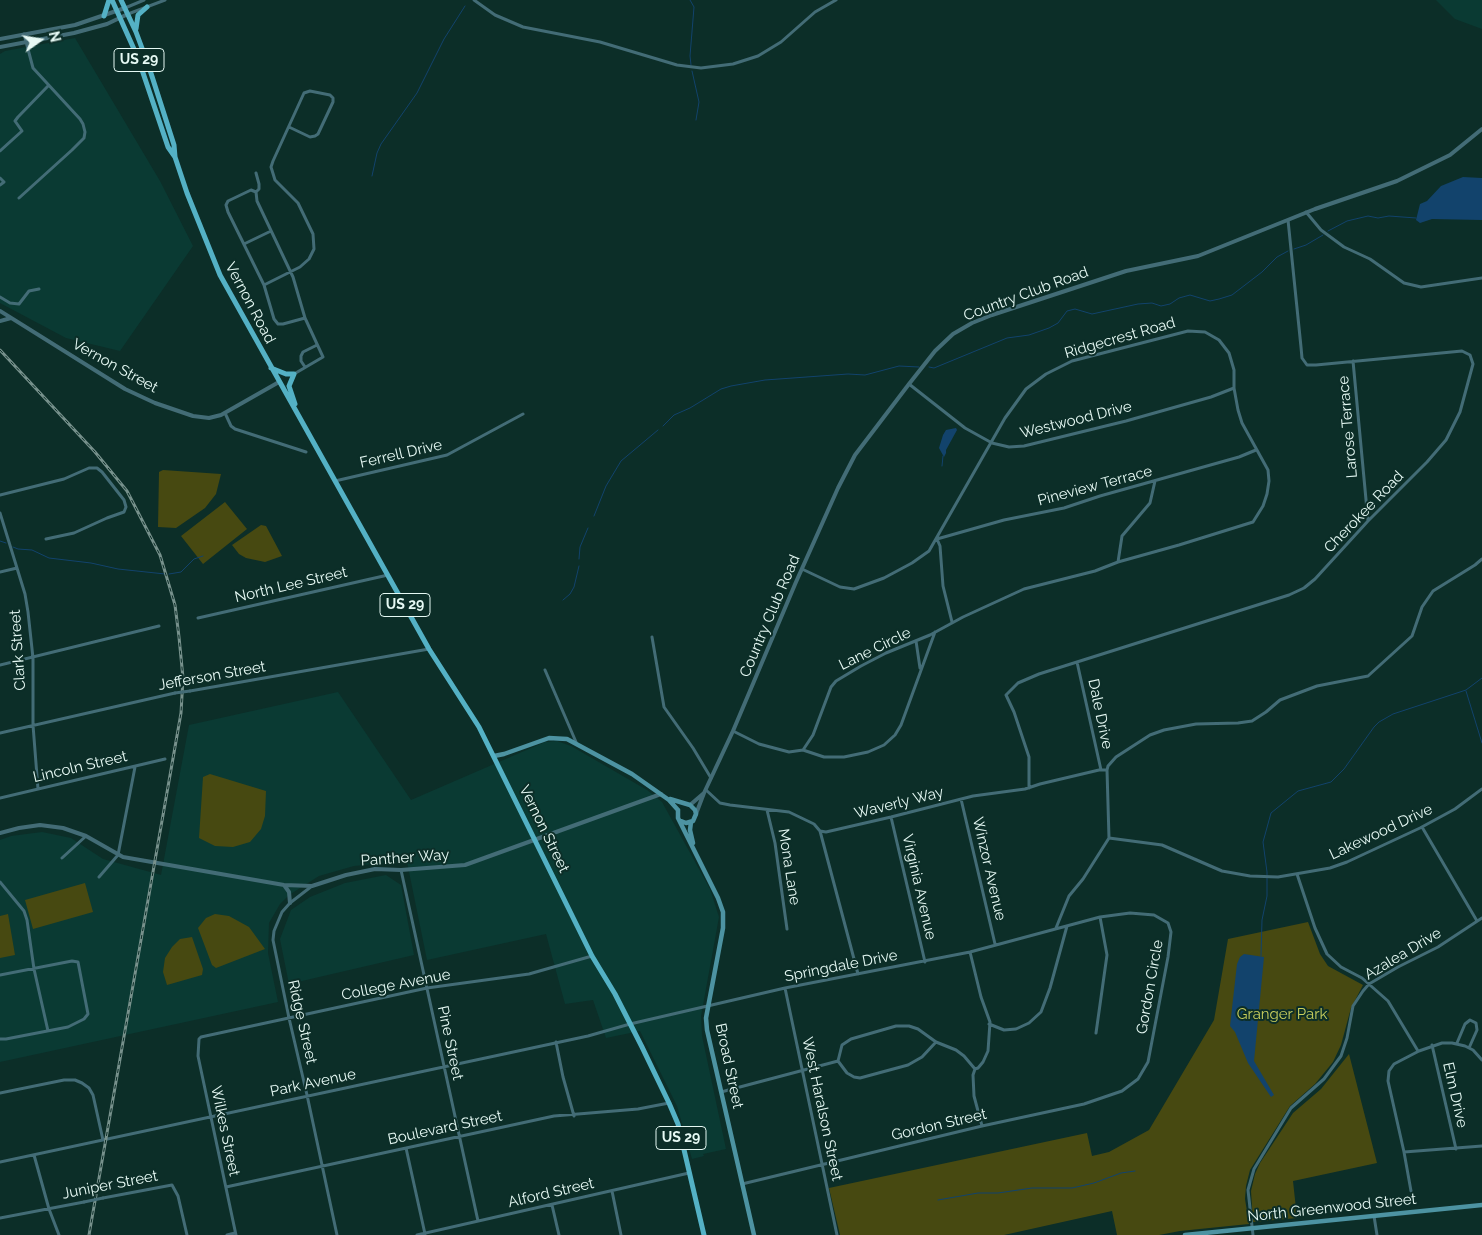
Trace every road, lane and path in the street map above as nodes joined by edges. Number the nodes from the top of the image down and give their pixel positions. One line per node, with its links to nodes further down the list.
1 (111, 0): 9 (main road, Vernon Road / US 29); 11 (main road)
2 (121, 0): 8 (main road, Vernon Road / US 29)
3 (144, 0): 8 (street)
4 (166, 0): 7 (street)
5 (474, 0): 6 (street)
6 (836, 0)
7 (148, 7): 10 (street); 13 (main road)
8 (125, 8): 9 (street); 10 (main road, Vernon Road / US 29)
9 (118, 11): 11 (street); 12 (main road, Vernon Road / US 29)
10 (128, 14): 12 (street); 13 (main road, Vernon Road / US 29)
11 (104, 16): 14 (street)
12 (121, 18): 16 (street); 22 (main road, Vernon Road / US 29)
13 (136, 32): 22 (main road, Vernon Road / US 29)
14 (24, 34): 15 (street); 16 (street)
15 (0, 38)
16 (26, 42): 17 (street); 18 (street)
17 (0, 47)
18 (48, 86): 21 (street); 27 (street)
19 (289, 127): 19 (street); 32 (street)
20 (1482, 129): 28 (street, Country Club Road)
21 (0, 151)
22 (176, 157): 43 (main road, Vernon Road / US 29)
23 (256, 173): 26 (street)
24 (0, 178): 25 (street)
25 (0, 185)
26 (256, 192): 30 (street); 31 (street)
27 (19, 198)
28 (1306, 212): 29 (street, Country Club Road); 33 (street)
29 (1288, 220): 42 (street, Cherokee Road); 47 (street, Country Club Road)
30 (270, 230): 31 (street); 32 (street)
31 (244, 244): 34 (street)
32 (290, 272): 34 (street); 39 (street)
33 (1482, 278)
34 (264, 285): 39 (street)
35 (38, 289): 36 (street)
36 (0, 297)
37 (0, 311): 38 (street, Vernon Street)
38 (11, 318): 40 (street); 49 (street, Vernon Street)
39 (305, 318): 41 (street)
40 (0, 321)
41 (317, 346): 44 (street); 44 (street)
42 (1353, 361): 60 (street, Larose Terrace); 60 (street, Cherokee Road)
43 (271, 367): 45 (main road); 46 (main road, Vernon Road / US 29)
44 (305, 367): 45 (street)
45 (294, 374): 51 (main road)
46 (279, 382): 49 (street, Vernon Street); 51 (main road, Vernon Road / US 29)
47 (909, 384): 52 (street, Westwood Drive); 66 (street, Country Club Road)
48 (1234, 388): 52 (street, Westwood Drive); 52 (street, Ridgecrest Road); 53 (street, Ridgecrest Road)
49 (225, 413): 54 (street)
50 (523, 414): 56 (street, Ferrell Drive)
51 (299, 417): 55 (main road, Vernon Road / US 29)
52 (992, 443): 62 (street, Ridgecrest Road)
53 (1256, 450): 57 (street, Pineview Terrace); 64 (street, Ridgecrest Road)
54 (306, 452)
55 (319, 453): 56 (main road, Vernon Street / US 29)
56 (334, 481): 68 (main road, Vernon Street / US 29)
57 (1156, 481): 62 (street, Pineview Terrace); 64 (street)
58 (0, 495): 61 (street)
59 (0, 513): 65 (street, Clark Street)
60 (1368, 521): 77 (street, Cherokee Road)
61 (46, 539)
62 (938, 539): 66 (street, Ridgecrest Road); 70 (street)
63 (1482, 559): 90 (street)
64 (1118, 562): 70 (street, Ridgecrest Road)
65 (17, 568): 67 (street); 76 (street, Clark Street)
66 (802, 569): 82 (street, Country Club Road)
67 (0, 572)
68 (388, 575): 69 (street, North Lee Street); 75 (main road, Vernon Street / US 29)
69 (198, 618)
70 (952, 622): 72 (street, Lane Circle)
71 (159, 626): 76 (street)
72 (935, 632): 74 (street, Lane Circle); 80 (street)
73 (652, 637): 91 (street)
74 (916, 641): 80 (street); 85 (street, Lane Circle)
75 (429, 649): 81 (street, Jefferson Street, bridge); 86 (main road, Vernon Street / US 29)
76 (32, 658): 78 (street); 81 (street, Clark Street)
77 (1077, 662): 89 (street, Dale Drive); 92 (street, Cherokee Road)
78 (0, 665)
79 (545, 670): 84 (street)
80 (921, 671): 85 (street)
81 (34, 725): 83 (street, Jefferson Street); 93 (street, Clark Street)
82 (733, 731): 85 (street); 91 (street, Country Club Road)
83 (0, 733)
84 (576, 742): 86 (main road); 96 (main road)
85 (803, 750)
86 (494, 756): 112 (main road, Vernon Street / US 29)
87 (165, 759): 88 (street, Lincoln Street)
88 (135, 766): 93 (street, Lincoln Street); 114 (street)
89 (1101, 770): 90 (street, Waverly Way); 92 (street, Waverly Way)
90 (1107, 770): 111 (street)
91 (711, 778): 95 (street, Country Club Road)
92 (1029, 788): 98 (street, Waverly Way)
93 (38, 789): 97 (street, Lincoln Street)
94 (1482, 789): 107 (street, Lakewood Drive)
95 (705, 791): 100 (street, Country Club Road); 102 (street); 103 (street, Country Club Road)
96 (661, 794): 99 (main road); 112 (street, Panther Way)
97 (0, 798)
98 (960, 799): 104 (street, Waverly Way); 129 (street, Winzor Avenue)
99 (669, 800): 100 (main road); 101 (main road)
100 (688, 805): 101 (main road); 103 (main road)
101 (678, 810): 105 (main road)
102 (767, 810): 108 (street); 128 (street, Mona Lane)
103 (696, 814): 106 (main road)
104 (891, 817): 108 (street, Waverly Way); 132 (street, Virginia Avenue)
105 (681, 821): 106 (main road); 113 (main road, Broad Street)
106 (691, 822): 113 (main road, Broad Street)
107 (1422, 827): 117 (street, Lakewood Drive); 125 (street)
108 (820, 831): 134 (street)
109 (0, 832): 110 (street, Panther Way)
110 (86, 836): 114 (street, Panther Way); 115 (street)
111 (1109, 838): 117 (street, Lakewood Drive); 127 (street)
112 (535, 840): 116 (street, Panther Way); 131 (main road, Vernon Street / US 29)
113 (694, 847): 139 (main road, Broad Street)
114 (118, 855): 118 (street); 120 (street, Panther Way)
115 (62, 858)
116 (401, 870): 121 (street, Panther Way); 137 (street, Pine Street)
117 (1297, 874): 136 (street)
118 (100, 877)
119 (0, 882): 133 (street)
120 (284, 885): 121 (street, Panther Way); 122 (street)
121 (312, 886): 122 (street, Ridge Street)
122 (290, 904): 140 (street, Ridge Street)
123 (1100, 917): 126 (street, Gordon Circle); 144 (street); 158 (street, Gordon Circle)
124 (1482, 918): 125 (street, Azalea Drive)
125 (1477, 921): 136 (street, Azalea Drive)
126 (1066, 926): 127 (street, Gordon Circle); 142 (street)
127 (1056, 928): 129 (street, Springdale Drive)
128 (787, 929)
129 (995, 944): 130 (street, Springdale Drive)
130 (970, 952): 132 (street, Springdale Drive); 142 (street)
131 (592, 956): 137 (street, College Avenue); 141 (main road, Vernon Street / US 29)
132 (925, 962): 134 (street, Springdale Drive)
133 (34, 969): 135 (street); 143 (street); 143 (street)
134 (858, 974): 138 (street, Springdale Drive)
135 (0, 976)
136 (1369, 984): 152 (street); 187 (street, Azalea Drive)
137 (427, 988): 140 (street, College Avenue); 155 (street, Pine Street)
138 (785, 988): 139 (street, Springdale Drive); 157 (street, West Haralson Street)
139 (709, 1005): 141 (street, Springdale Drive); 159 (main road, Broad Street)
140 (289, 1018): 145 (street, College Avenue); 161 (street, Ridge Street)
141 (630, 1024): 147 (street, Park Avenue); 162 (main road, Vernon Street / US 29)
142 (989, 1024): 156 (street)
143 (48, 1032): 146 (street)
144 (1096, 1034)
145 (204, 1035): 164 (street, Wilkes Street)
146 (0, 1039)
147 (556, 1042): 155 (street, Park Avenue); 163 (street)
148 (936, 1042): 154 (street); 154 (street); 156 (street)
149 (1457, 1043): 150 (street); 151 (street); 151 (street)
150 (1432, 1045): 152 (street); 170 (street, Elm Drive)
151 (1469, 1048): 153 (street)
152 (1418, 1051): 171 (street)
153 (1482, 1060)
154 (838, 1061): 157 (street)
155 (444, 1066): 161 (street, Park Avenue); 166 (street, Pine Street)
156 (975, 1069): 165 (street)
157 (802, 1072): 159 (street); 174 (street, West Haralson Street)
158 (1138, 1079): 165 (street, Gordon Street)
159 (721, 1092): 177 (main road, Broad Street)
160 (0, 1093): 167 (street)
161 (307, 1095): 164 (street, Park Avenue); 175 (street, Ridge Street)
162 (670, 1103): 163 (street, Boulevard Street); 176 (main road, Vernon Street / US 29)
163 (574, 1116): 166 (street, Boulevard Street)
164 (211, 1117): 167 (street, Park Avenue); 178 (street, Wilkes Street)
165 (982, 1126): 174 (street, Gordon Street)
166 (459, 1136): 169 (street, Boulevard Street); 186 (street, Pine Street)
167 (103, 1140): 172 (street, Park Avenue)
168 (1482, 1146): 170 (street)
169 (406, 1148): 175 (street, Boulevard Street); 189 (street)
170 (1456, 1149): 171 (street)
171 (1404, 1152): 180 (street)
172 (34, 1155): 173 (street, Park Avenue); 183 (street)
173 (0, 1162)
174 (822, 1164): 177 (street, Gordon Street); 199 (street, West Haralson Street)
175 (322, 1166): 178 (street, Boulevard Street); 193 (street, Ridge Street)
176 (689, 1173): 179 (street, Alford Street); 197 (main road, Vernon Street / US 29)
177 (742, 1184): 198 (main road, Broad Street)
178 (226, 1187): 188 (street, Wilkes Street)
179 (612, 1191): 181 (street, Alford Street); 196 (street)
180 (1411, 1191)
181 (552, 1205): 186 (street, Alford Street); 195 (street)
182 (1482, 1205): 184 (main road, North Greenwood Street)
183 (49, 1209): 185 (street, Juniper Street); 190 (street); 191 (street, Juniper Street, bridge)
184 (1374, 1216): 187 (main road, North Greenwood Street); 202 (street)
185 (0, 1218)
186 (478, 1221): 189 (street, Alford Street)
187 (1251, 1228): 200 (main road, North Greenwood Street); 201 (street, Azalea Drive)
188 (236, 1234): 192 (street)
189 (425, 1234): 194 (street, Alford Street)
190 (59, 1235)
191 (186, 1235)
192 (227, 1235)
193 (337, 1235)
194 (417, 1235)
195 (559, 1235)
196 (621, 1235)
197 (704, 1235)
198 (754, 1235)
199 (837, 1235)
200 (1185, 1235)
201 (1253, 1235)
202 (1377, 1235)

